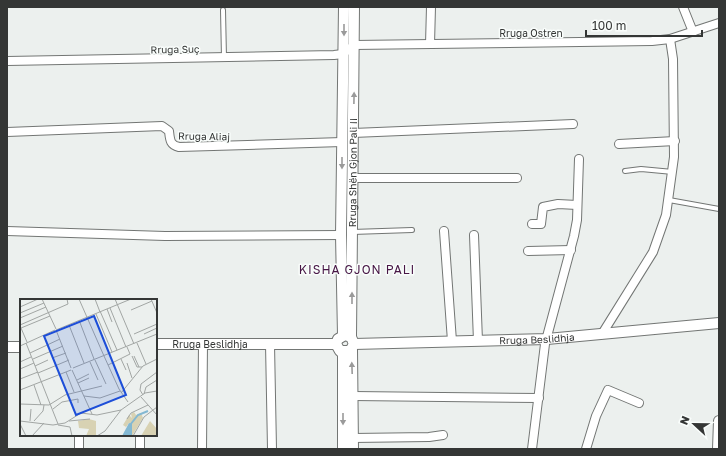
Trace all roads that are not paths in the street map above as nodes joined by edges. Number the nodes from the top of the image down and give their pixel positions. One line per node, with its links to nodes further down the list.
1 (344, 7): 11 (street, Rruga Shën Gjon Pali II, one-way to 11)
2 (354, 7): 10 (street, Rruga Shën Gjon Pali II)
3 (431, 7): 9 (street)
4 (683, 7): 7 (street)
5 (223, 10): 12 (lane)
6 (719, 23): 7 (street, Rruga Ostren)
7 (693, 32): 8 (street, Rruga Ostren)
8 (670, 38): 9 (street, Rruga Ostren); 17 (street)
9 (430, 44): 10 (street, Rruga Ostren)
10 (354, 45): 11 (street); 16 (street, Rruga Shën Gjon Pali II, one-way to 10)
11 (343, 54): 12 (street, Rruga Suç); 18 (street, Rruga Shën Gjon Pali II)
12 (224, 58): 13 (street, Rruga Suç)
13 (7, 61)
14 (573, 124): 16 (street)
15 (7, 132): 18 (street, Rruga Aliaj)
16 (353, 133): 23 (street, Rruga Shën Gjon Pali II)
17 (674, 141): 19 (street); 22 (street)
18 (342, 142): 33 (street, Rruga Shën Gjon Pali II, one-way to 33)
19 (619, 144)
20 (579, 159): 26 (street)
21 (625, 171): 22 (lane)
22 (673, 172): 25 (street)
23 (352, 178): 24 (street); 32 (street, Rruga Shën Gjon Pali II)
24 (517, 178)
25 (670, 200): 27 (lane); 38 (street)
26 (577, 205): 28 (street); 35 (street)
27 (719, 209)
28 (532, 224)
29 (412, 230): 32 (lane)
30 (7, 231): 33 (street)
31 (444, 231): 40 (street)
32 (352, 232): 45 (street, Rruga Shën Gjon Pali II, one-way to 32)
33 (341, 235): 45 (street, Rruga Shën Gjon Pali II)
34 (474, 235): 41 (street)
35 (571, 250): 36 (street); 39 (street)
36 (528, 251)
37 (719, 323): 38 (street, Rruga Beslidhja)
38 (602, 334): 39 (street, Rruga Beslidhja)
39 (547, 339): 41 (street, Rruga Beslidhja); 49 (street)
40 (452, 341): 41 (street, Rruga Beslidhja); 45 (street, Rruga Beslidhja)
41 (478, 341)
42 (157, 344): 43 (street, Rruga Beslidhja)
43 (203, 344): 44 (street, Rruga Beslidhja); 58 (street)
44 (270, 344): 45 (street, Rruga Beslidhja); 59 (street)
45 (349, 344): 48 (street, Rruga Shën Gjon Pali II, one-way to 45); 60 (street, Rruga Shën Gjon Pali II, one-way to 60)
46 (7, 347): 47 (street)
47 (20, 347)
48 (353, 396): 49 (street); 55 (street, Rruga Shën Gjon Pali II)
49 (539, 398): 62 (street)
50 (639, 403): 63 (street)
51 (719, 421): 64 (street)
52 (443, 435): 55 (street)
53 (79, 436): 56 (street)
54 (140, 436): 57 (street)
55 (353, 438): 61 (street, Rruga Shën Gjon Pali II)
56 (79, 449)
57 (140, 449)
58 (202, 449)
59 (272, 449)
60 (343, 449)
61 (353, 449)
62 (532, 449)
63 (586, 449)
64 (718, 449)

